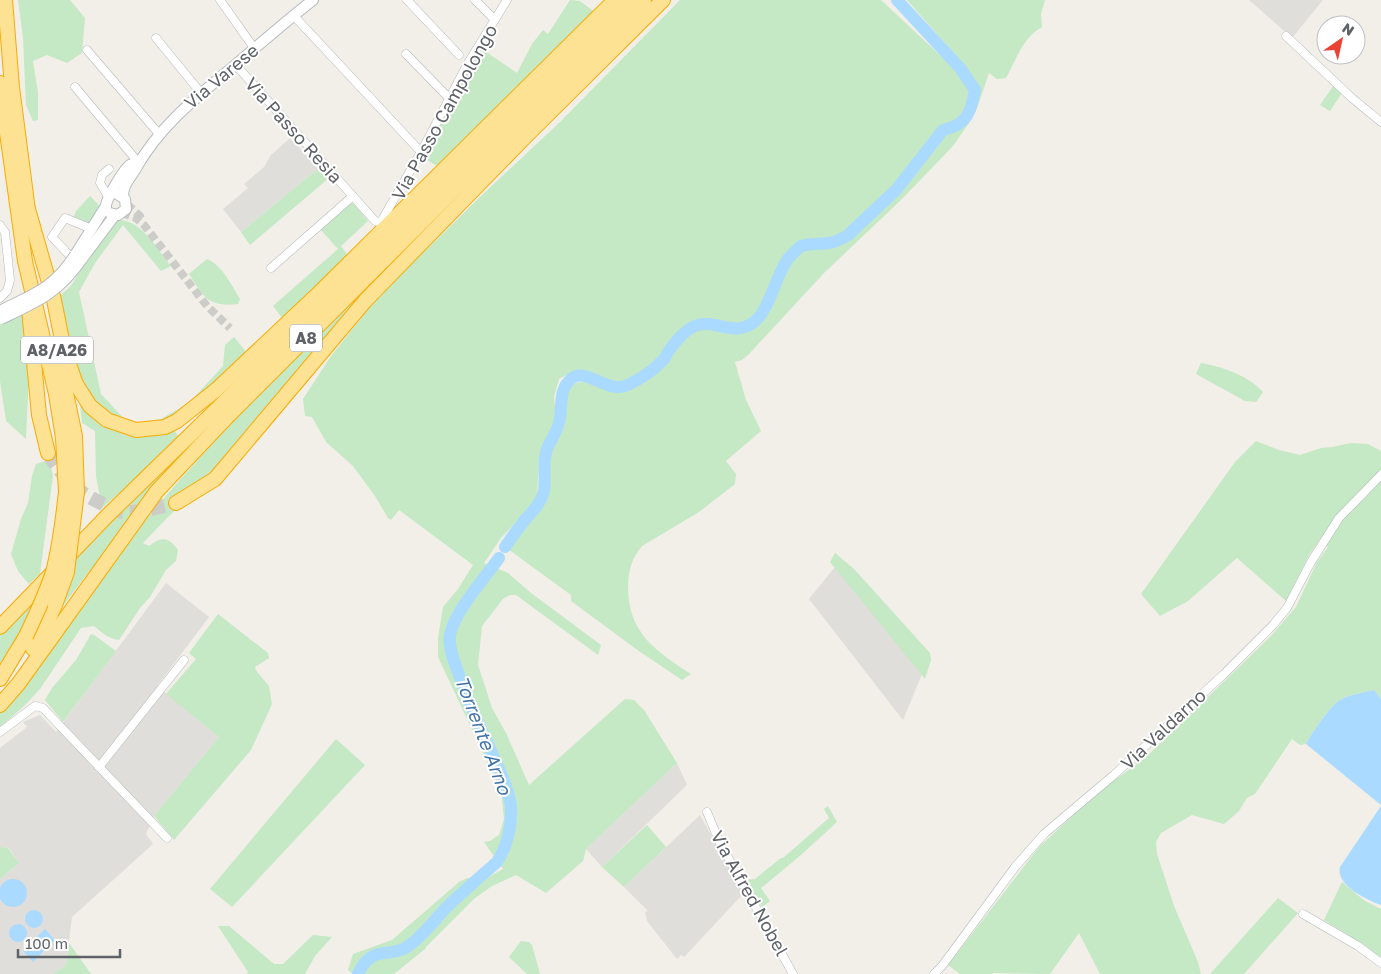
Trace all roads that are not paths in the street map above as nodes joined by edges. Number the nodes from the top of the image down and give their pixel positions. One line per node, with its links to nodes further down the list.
1 (4, 0): 32 (highway, A8/A26)
2 (220, 0): 15 (street)
3 (313, 0): 11 (main road, Via Varese)
4 (407, 0): 18 (street)
5 (475, 0): 12 (street)
6 (508, 0): 12 (street, Via Passo Campolongo)
7 (615, 0): 32 (highway)
8 (629, 0): 46 (highway, A8)
9 (644, 0): 50 (highway, A8)
10 (663, 0): 45 (highway)
11 (294, 16): 15 (main road, Via Varese); 26 (street)
12 (495, 20): 23 (street, Via Passo Campolongo)
13 (1286, 36): 24 (street)
14 (156, 38): 22 (street)
15 (254, 48): 19 (main road, Via Varese)
16 (87, 50): 25 (street)
17 (406, 54): 23 (street)
18 (459, 55)
19 (236, 64): 22 (main road, Via Varese); 29 (street, Via Passo Resia)
20 (0, 83): 38 (highway)
21 (75, 88): 27 (street)
22 (201, 93): 25 (main road, Via Varese)
23 (449, 98): 26 (street, Via Passo Campolongo)
24 (1381, 122)
25 (159, 134): 27 (main road, Via Varese)
26 (421, 152): 34 (street, Via Passo Campolongo)
27 (138, 162): 30 (main road, Via Varese); 31 (main road, Via Varese)
28 (109, 169): 31 (street)
29 (353, 196): 34 (street, Via Passo Resia); 39 (street, Via Passo Resia)
30 (123, 197): 31 (main road); 33 (main road)
31 (109, 200): 33 (main road); 36 (main road, Via Varese)
32 (28, 209): 44 (highway, A8/A26)
33 (115, 214): 37 (main road, Via Varese)
34 (379, 222)
35 (0, 225): 40 (street)
36 (92, 230): 37 (main road, Via Varese); 37 (street)
37 (77, 257): 41 (main road, Via Varese, bridge)
38 (25, 261): 42 (highway); 44 (highway)
39 (271, 268)
40 (0, 298)
41 (0, 316)
42 (48, 453)
43 (1381, 475): 58 (street, Via Valdarno)
44 (71, 492): 48 (highway, bridge); 49 (highway, bridge)
45 (176, 503)
46 (0, 627)
47 (184, 660): 52 (street)
48 (0, 679)
49 (0, 694)
50 (0, 705)
51 (0, 732): 52 (street)
52 (99, 767): 54 (street)
53 (707, 812): 57 (street, Via Alfred Nobel)
54 (167, 838)
55 (1303, 914): 56 (street)
56 (1381, 963)
57 (793, 974)
58 (934, 974)

